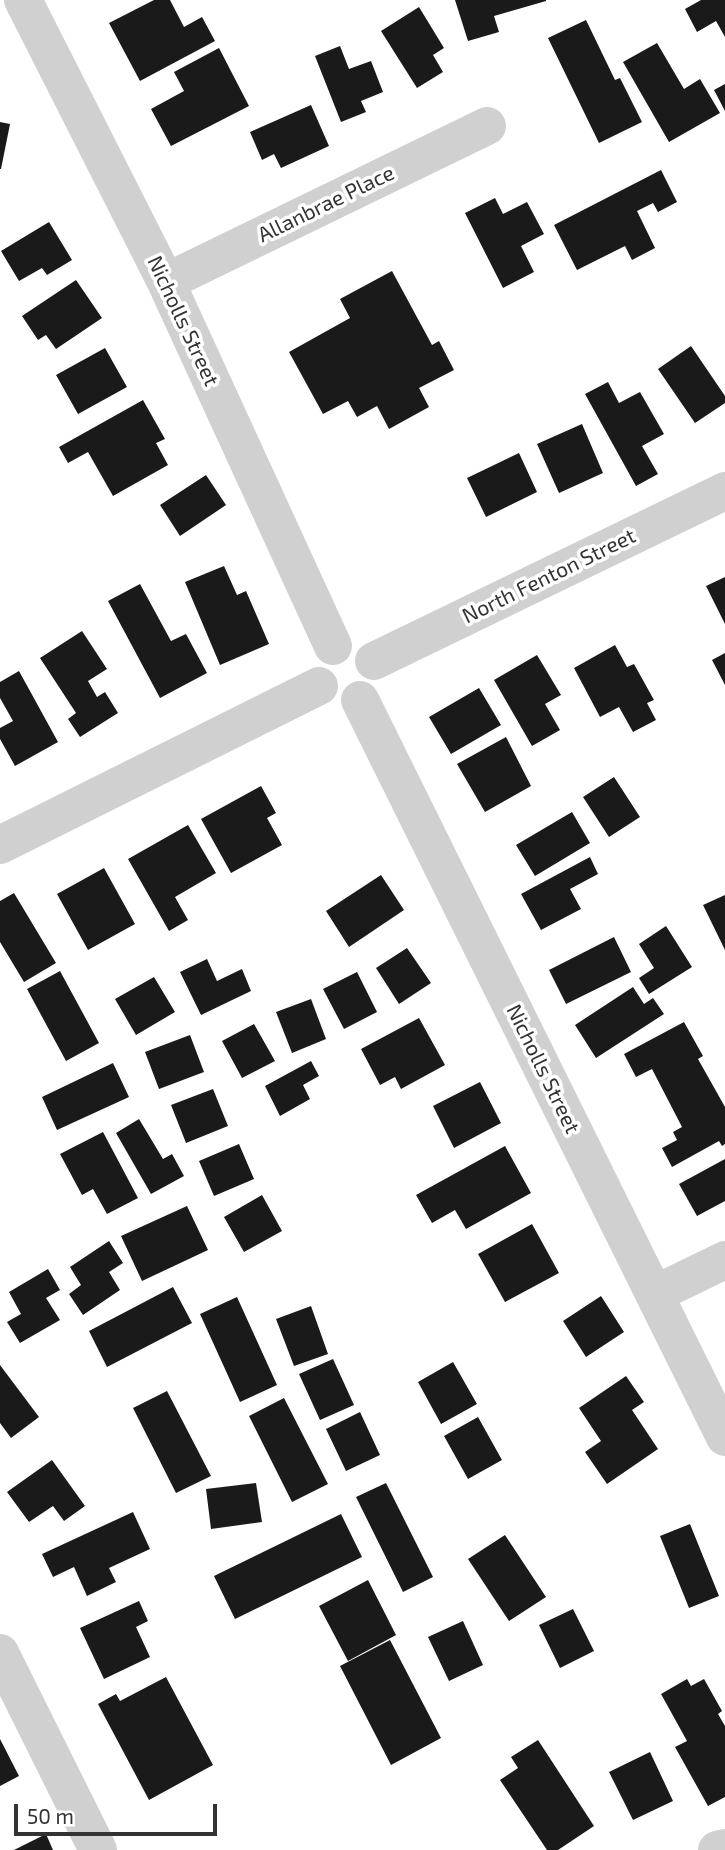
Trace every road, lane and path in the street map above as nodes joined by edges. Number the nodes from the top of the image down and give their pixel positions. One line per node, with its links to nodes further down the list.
1 (23, 0): 3 (street, Nicholls Street)
2 (487, 125): 3 (street, Allanbrae Place)
3 (166, 282): 5 (street, Nicholls Street)
4 (725, 491): 6 (street, North Fenton Street)
5 (333, 646): 6 (street); 7 (street)
6 (373, 661): 8 (street)
7 (318, 686): 8 (street); 9 (street)
8 (360, 700): 11 (street, Nicholls Street)
9 (0, 845)
10 (725, 1260): 11 (street)
11 (655, 1294): 12 (street, Nicholls Street)
12 (725, 1437)
13 (0, 1653): 15 (street)
14 (725, 1848): 16 (street)
15 (98, 1850)
16 (717, 1850)

